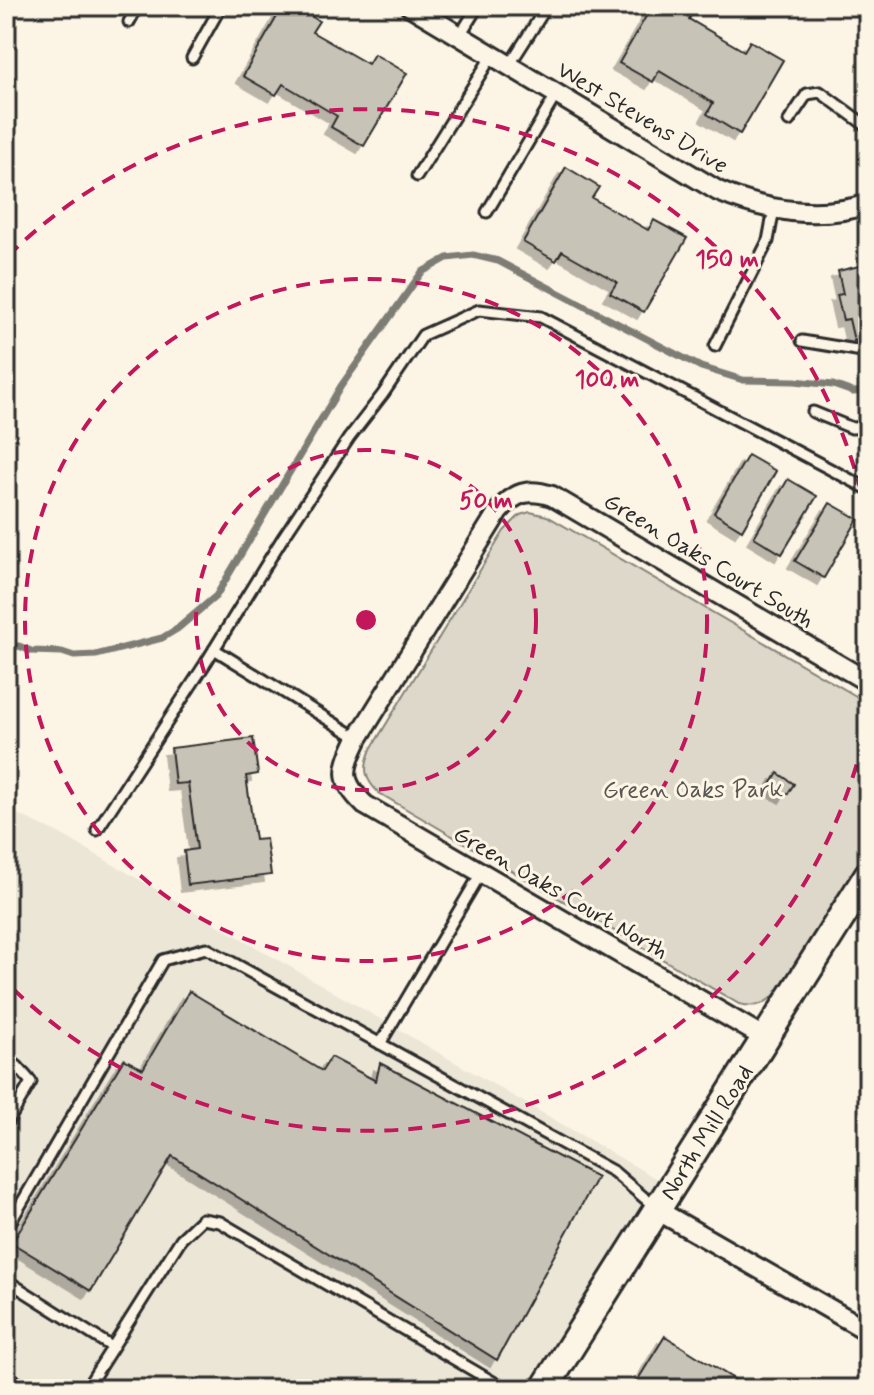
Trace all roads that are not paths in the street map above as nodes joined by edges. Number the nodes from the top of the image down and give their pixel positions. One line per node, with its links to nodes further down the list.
1 (138, 6): 6 (lane)
2 (221, 6): 9 (lane)
3 (410, 6): 7 (street, West Stevens Drive)
4 (478, 6): 7 (lane)
5 (547, 6): 10 (lane)
6 (129, 22)
7 (460, 35): 8 (street, West Stevens Drive)
8 (493, 54): 10 (street, West Stevens Drive); 14 (lane)
9 (192, 58)
10 (510, 64): 11 (street, West Stevens Drive)
11 (556, 95): 16 (street, West Stevens Drive); 17 (lane)
12 (789, 121): 13 (lane)
13 (868, 127)
14 (417, 176)
15 (868, 204): 16 (street, West Stevens Drive)
16 (774, 209): 19 (lane)
17 (487, 212)
18 (802, 341): 20 (lane)
19 (715, 346)
20 (868, 352)
21 (813, 412): 22 (lane)
22 (868, 427)
23 (868, 489): 24 (lane)
24 (214, 649): 26 (lane); 27 (lane)
25 (868, 682): 26 (street, Green Oaks Court South)
26 (358, 738): 28 (street, Green Oaks Court North)
27 (97, 830)
28 (481, 873): 30 (street, Green Oaks Court North); 31 (lane)
29 (868, 875): 30 (street, North Mill Road)
30 (765, 1038): 34 (street, North Mill Road)
31 (380, 1044): 34 (lane); 35 (lane)
32 (6, 1059): 33 (lane)
33 (6, 1125)
34 (657, 1210): 37 (street); 43 (street, North Mill Road)
35 (6, 1230)
36 (6, 1280): 38 (lane)
37 (868, 1331)
38 (112, 1347): 41 (lane); 42 (lane)
39 (6, 1376): 40 (lane)
40 (27, 1389)
41 (86, 1389)
42 (505, 1389)
43 (544, 1389)

